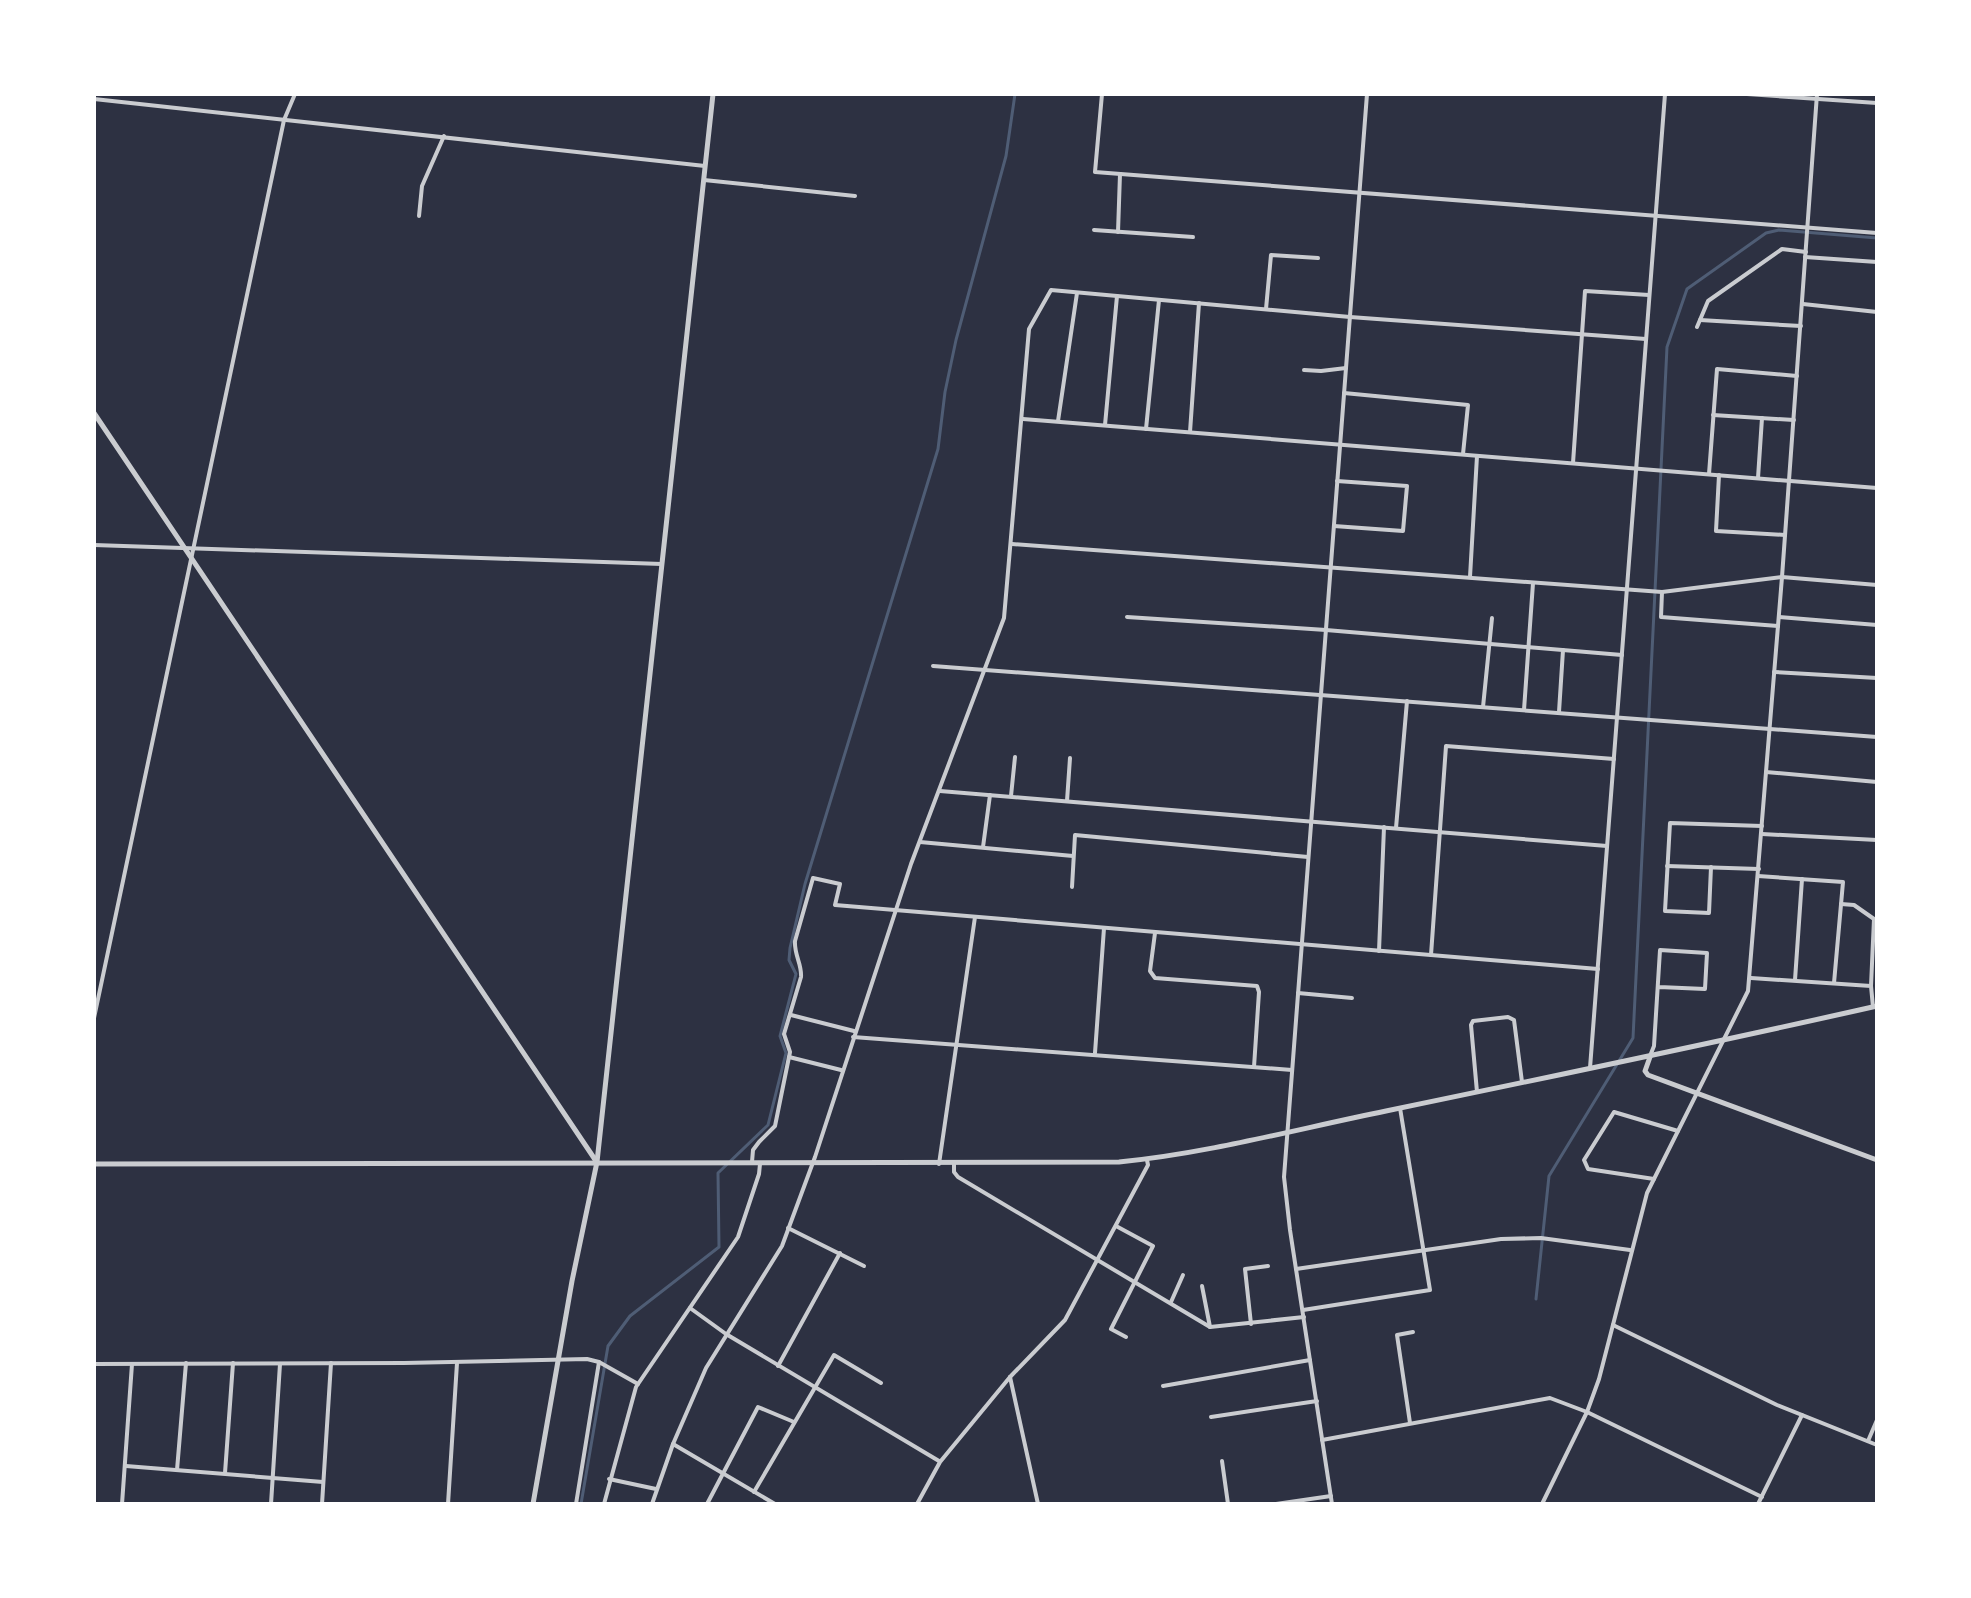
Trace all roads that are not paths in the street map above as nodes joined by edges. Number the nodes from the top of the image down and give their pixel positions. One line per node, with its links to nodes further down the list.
1 (114, 94): 10 (street)
2 (295, 94): 12 (street)
3 (713, 94): 14 (street)
4 (1102, 94): 15 (street)
5 (1367, 94): 17 (street)
6 (1665, 94): 19 (street)
7 (1747, 94): 8 (street)
8 (1816, 96): 11 (street); 22 (street)
9 (94, 99): 10 (street)
10 (111, 101): 12 (street)
11 (1877, 103)
12 (284, 120): 13 (street); 72 (street)
13 (444, 136): 14 (street); 20 (street)
14 (705, 166): 16 (street)
15 (1120, 174): 17 (street); 23 (street)
16 (704, 180): 18 (street); 74 (street)
17 (1359, 192): 19 (street); 37 (street)
18 (855, 196)
19 (1656, 214): 22 (street); 30 (street)
20 (419, 216)
21 (1094, 230): 23 (street)
22 (1806, 231): 24 (street); 26 (street)
23 (1118, 232): 25 (street)
24 (1877, 233)
25 (1193, 237)
26 (1806, 254): 28 (street); 34 (street); 38 (street)
27 (1318, 258): 35 (street)
28 (1877, 262)
29 (1077, 293): 31 (street); 50 (street); 52 (street)
30 (1649, 295): 41 (street); 42 (street)
31 (1117, 296): 32 (street); 53 (street)
32 (1159, 300): 33 (street); 54 (street)
33 (1199, 303): 35 (street); 55 (street)
34 (1803, 304): 36 (street); 39 (street)
35 (1266, 309): 37 (street)
36 (1877, 312)
37 (1350, 317): 41 (street); 43 (street)
38 (1700, 320): 39 (street); 40 (street)
39 (1801, 326): 45 (street)
40 (1697, 327)
41 (1582, 334): 42 (street); 59 (street)
42 (1646, 339): 60 (street)
43 (1346, 368): 44 (street); 46 (street)
44 (1304, 370)
45 (1797, 376): 48 (street); 51 (street)
46 (1344, 393): 56 (street); 57 (street)
47 (94, 413): 71 (street)
48 (1713, 415): 49 (street); 61 (street)
49 (1762, 418): 51 (street); 63 (street)
50 (1023, 419): 52 (street); 69 (street)
51 (1794, 420): 65 (street)
52 (1058, 422): 53 (street)
53 (1105, 425): 54 (street)
54 (1146, 429): 55 (street)
55 (1190, 432): 56 (street)
56 (1340, 444): 57 (street); 64 (street)
57 (1463, 454): 58 (street)
58 (1477, 456): 59 (street); 77 (street)
59 (1573, 463): 60 (street)
60 (1636, 468): 61 (street); 80 (street)
61 (1709, 474): 62 (street)
62 (1719, 475): 63 (street); 68 (street)
63 (1758, 478): 65 (street)
64 (1337, 481): 67 (street); 67 (street)
65 (1789, 481): 66 (street); 68 (street)
66 (1877, 488)
67 (1334, 526): 75 (street)
68 (1785, 535): 76 (street)
69 (1012, 544): 75 (street); 93 (street)
70 (94, 545): 71 (street)
71 (186, 548): 72 (street); 73 (street)
72 (194, 548): 73 (street); 74 (street)
73 (192, 558): 148 (street); 167 (street)
74 (662, 564): 167 (street)
75 (1331, 567): 77 (street); 87 (street)
76 (1782, 577): 79 (street); 81 (street); 83 (street)
77 (1470, 578): 78 (street)
78 (1533, 583): 80 (street); 89 (street)
79 (1877, 585)
80 (1627, 590): 81 (street); 91 (street)
81 (1662, 592): 86 (street)
82 (1127, 617): 87 (street)
83 (1779, 617): 85 (street); 86 (street)
84 (1492, 618): 88 (street)
85 (1877, 625)
86 (1778, 626): 94 (street)
87 (1326, 630): 88 (street); 96 (street)
88 (1489, 644): 89 (street); 98 (street)
89 (1529, 647): 90 (street); 99 (street)
90 (1563, 650): 91 (street); 100 (street)
91 (1622, 655): 101 (street)
92 (933, 666): 93 (street)
93 (986, 670): 96 (street); 109 (street)
94 (1774, 672): 95 (street); 102 (street)
95 (1877, 678)
96 (1321, 695): 97 (street); 113 (street)
97 (1407, 701): 98 (street); 116 (street)
98 (1483, 707): 99 (street)
99 (1524, 710): 100 (street)
100 (1559, 713): 101 (street)
101 (1617, 717): 102 (street); 106 (street)
102 (1770, 729): 103 (street); 107 (street)
103 (1877, 737)
104 (1015, 757): 111 (street)
105 (1070, 758): 112 (street)
106 (1614, 759): 117 (street); 121 (street)
107 (1766, 772): 108 (street); 114 (street)
108 (1877, 782)
109 (940, 791): 110 (street); 120 (street)
110 (990, 795): 111 (street); 122 (street)
111 (1011, 796): 112 (street)
112 (1067, 801): 113 (street)
113 (1311, 821): 115 (street); 124 (street)
114 (1762, 826): 118 (street); 125 (street)
115 (1384, 827): 116 (street); 136 (street)
116 (1396, 828): 117 (street)
117 (1440, 832): 121 (street); 137 (street)
118 (1762, 834): 119 (street); 127 (street)
119 (1877, 840)
120 (920, 842): 122 (street); 131 (street)
121 (1607, 846): 138 (street)
122 (983, 847): 123 (street)
123 (1074, 856): 124 (street); 129 (street)
124 (1308, 857): 135 (street)
125 (1667, 866): 126 (street); 126 (street)
126 (1711, 867): 127 (street)
127 (1759, 872): 128 (street); 139 (street)
128 (1802, 879): 130 (street); 140 (street)
129 (1072, 887)
130 (1841, 904): 141 (street); 142 (street)
131 (897, 911): 132 (street); 147 (street); 149 (street)
132 (975, 917): 133 (street); 151 (street)
133 (1104, 928): 134 (street); 152 (street)
134 (1155, 932): 135 (street); 155 (street)
135 (1302, 944): 136 (street); 144 (street)
136 (1379, 951): 137 (street)
137 (1431, 955): 138 (street)
138 (1598, 969): 156 (street)
139 (1751, 978): 140 (street); 150 (street)
140 (1795, 981): 141 (street)
141 (1834, 983): 142 (street)
142 (1871, 986): 146 (street)
143 (1659, 987): 143 (street); 153 (street)
144 (1298, 993): 145 (street); 157 (street)
145 (1352, 998)
146 (1875, 1007): 150 (street)
147 (791, 1015): 149 (street); 154 (street)
148 (94, 1018)
149 (854, 1034): 151 (street); 158 (street)
150 (1724, 1040): 153 (street); 161 (street)
151 (956, 1045): 152 (street); 172 (street)
152 (1095, 1053): 155 (street)
153 (1650, 1056): 156 (street); 161 (street)
154 (789, 1057): 158 (street); 169 (street)
155 (1254, 1067): 157 (street)
156 (1590, 1068): 159 (street)
157 (1292, 1070): 164 (street)
158 (842, 1071): 171 (street)
159 (1522, 1082): 160 (street); 160 (street)
160 (1477, 1092): 162 (street)
161 (1697, 1093): 163 (street); 166 (street)
162 (1400, 1108): 164 (street); 177 (street)
163 (1678, 1131): 174 (street); 174 (street)
164 (1287, 1134): 165 (street); 183 (street)
165 (1147, 1160): 173 (street); 175 (street)
166 (1877, 1160)
167 (597, 1162): 168 (street); 169 (street); 197 (street)
168 (94, 1164)
169 (752, 1164): 170 (street)
170 (760, 1164): 171 (street); 188 (street)
171 (810, 1164): 172 (street); 176 (street)
172 (939, 1164): 173 (street)
173 (954, 1164): 180 (street)
174 (1654, 1179): 178 (street)
175 (1116, 1226): 180 (street); 185 (street)
176 (788, 1228): 179 (street); 195 (street)
177 (1424, 1249): 178 (street); 183 (street); 189 (street)
178 (1631, 1250): 192 (street)
179 (840, 1253): 181 (street); 207 (street)
180 (1098, 1260): 185 (street); 208 (street)
181 (864, 1266)
182 (1268, 1266): 191 (street)
183 (1296, 1269): 189 (street)
184 (1183, 1275): 187 (street)
185 (1136, 1282): 187 (street); 196 (street)
186 (1202, 1286): 193 (street)
187 (1171, 1303): 193 (street)
188 (690, 1308): 195 (street); 210 (street)
189 (1303, 1310): 190 (street)
190 (1304, 1317): 191 (street); 198 (street)
191 (1251, 1324): 193 (street)
192 (1613, 1325): 214 (street); 215 (street)
193 (1210, 1327)
194 (1413, 1332): 219 (street)
195 (726, 1334): 207 (street); 222 (street)
196 (1126, 1337)
197 (558, 1359): 199 (street); 203 (street); 241 (street)
198 (1311, 1360): 211 (street); 213 (street)
199 (599, 1362): 210 (street); 242 (street)
200 (186, 1363): 201 (street); 205 (street); 227 (street)
201 (233, 1363): 206 (street); 228 (street)
202 (331, 1363): 203 (street); 206 (street); 232 (street)
203 (457, 1363): 240 (street)
204 (94, 1364): 205 (street)
205 (132, 1364): 226 (street)
206 (280, 1364): 230 (street)
207 (778, 1366): 212 (street)
208 (1010, 1377): 225 (street); 248 (street)
209 (881, 1383): 212 (street)
210 (638, 1384): 231 (street)
211 (1163, 1386)
212 (815, 1388): 218 (street); 225 (street)
213 (1317, 1401): 216 (street); 220 (street)
214 (1587, 1412): 219 (street); 236 (street); 252 (street)
215 (1802, 1415): 221 (street); 236 (street)
216 (1211, 1417)
217 (1877, 1420): 221 (street)
218 (794, 1422): 229 (street); 234 (street)
219 (1410, 1423): 220 (street)
220 (1322, 1440): 235 (street)
221 (1868, 1441): 223 (street)
222 (673, 1444): 229 (street); 233 (street)
223 (1877, 1445)
224 (1222, 1461): 249 (street)
225 (940, 1462): 247 (street)
226 (126, 1466): 227 (street); 237 (street)
227 (177, 1470): 228 (street)
228 (225, 1474): 230 (street)
229 (723, 1474): 234 (street); 245 (street)
230 (273, 1478): 232 (street); 238 (street)
231 (609, 1479): 233 (street); 243 (street)
232 (323, 1482): 239 (street)
233 (656, 1489): 244 (street)
234 (754, 1492): 246 (street)
235 (1331, 1496): 250 (street); 251 (street)
236 (1762, 1497): 253 (street)
237 (122, 1504)
238 (271, 1504)
239 (322, 1504)
240 (448, 1504)
241 (533, 1504)
242 (576, 1504)
243 (604, 1504)
244 (652, 1504)
245 (707, 1504)
246 (775, 1504)
247 (917, 1504)
248 (1038, 1504)
249 (1228, 1504)
250 (1276, 1504)
251 (1332, 1504)
252 (1542, 1504)
253 (1758, 1504)

